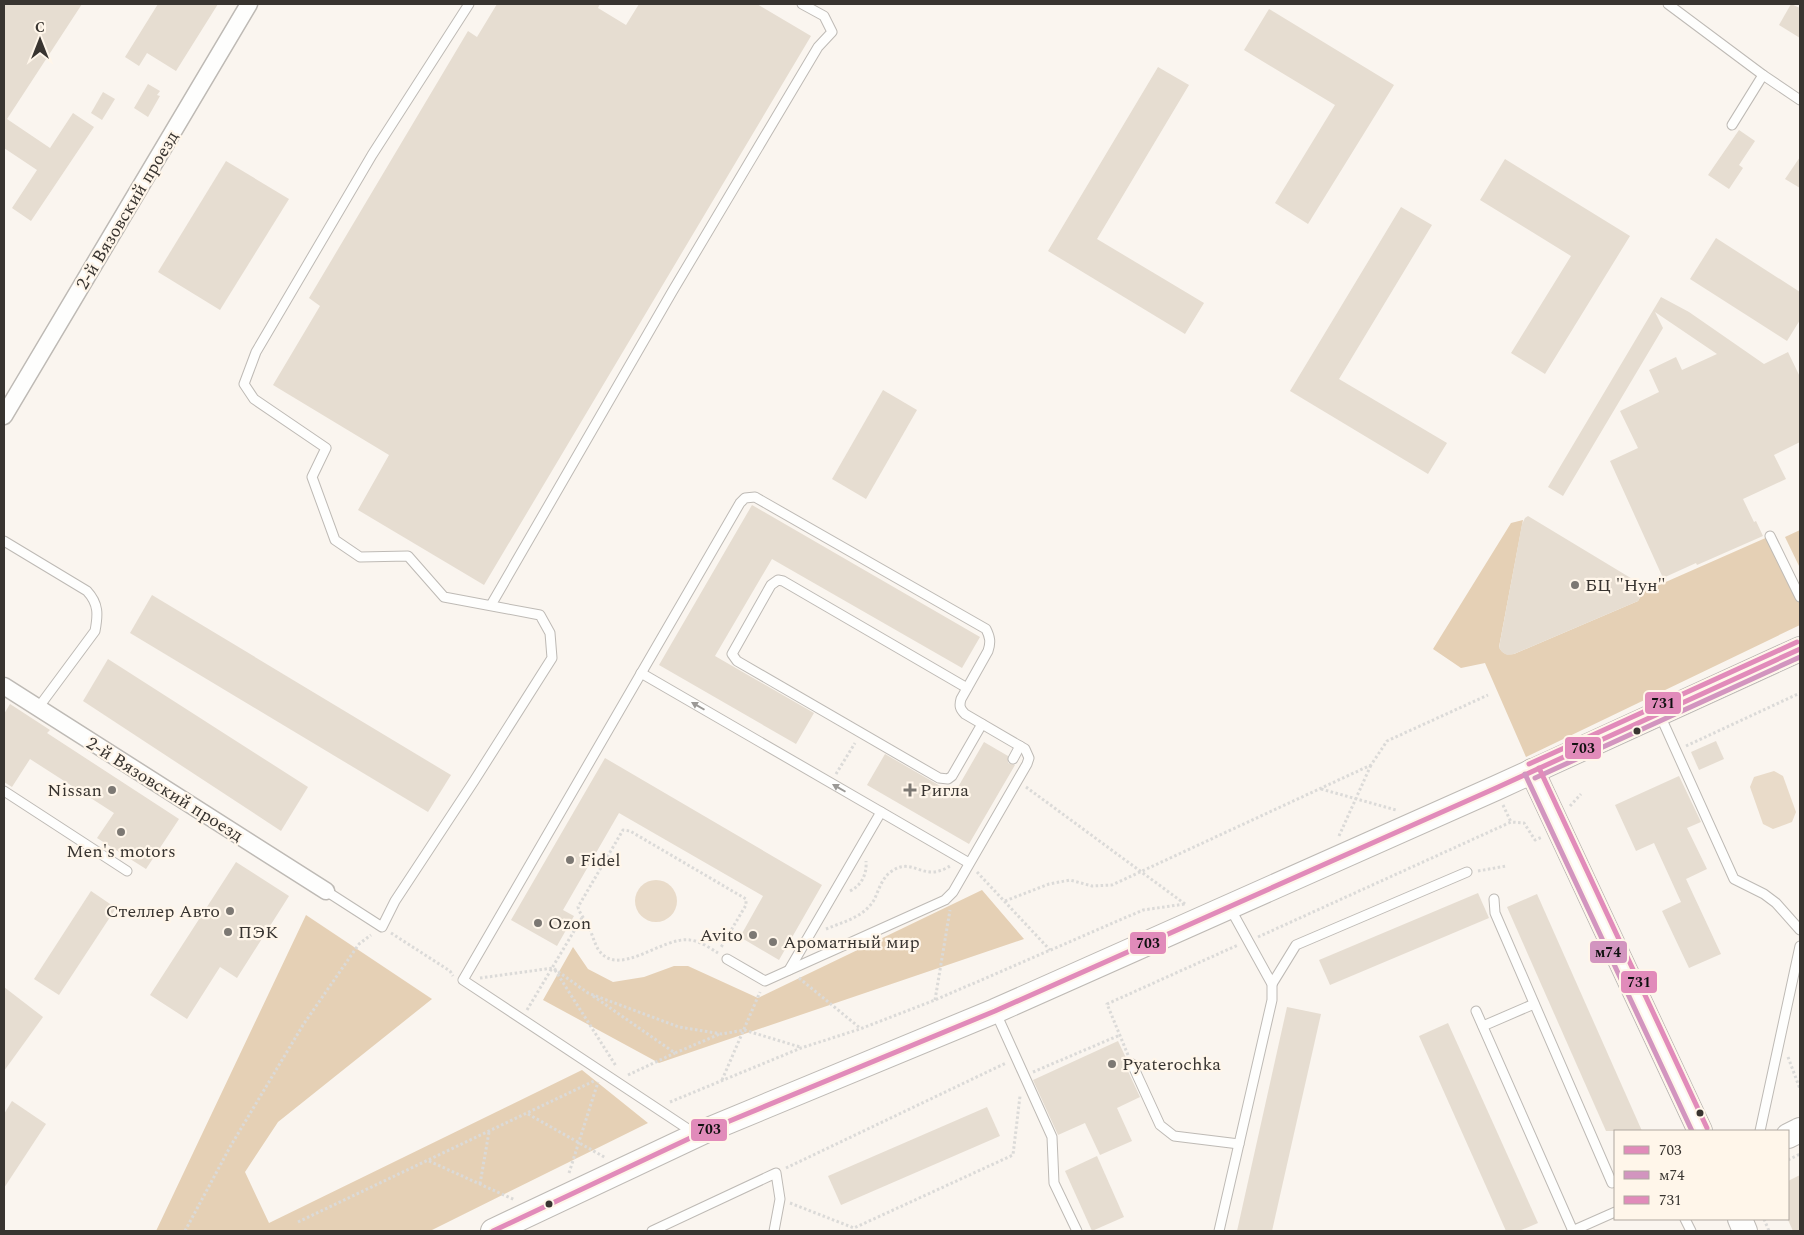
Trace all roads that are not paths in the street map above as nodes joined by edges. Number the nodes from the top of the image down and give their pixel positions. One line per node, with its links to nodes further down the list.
1 (249, 4): 8 (street, 2-й Вязовский проезд)
2 (468, 4): 12 (lane)
3 (802, 4): 12 (lane)
4 (1668, 4): 5 (lane)
5 (1763, 75): 6 (lane); 7 (lane)
6 (1799, 96)
7 (1732, 125)
8 (4, 416)
9 (1770, 536): 11 (lane)
10 (4, 541): 17 (lane)
11 (1800, 597)
12 (491, 605): 28 (lane)
13 (1800, 648): 18 (main road)
14 (641, 673): 16 (lane); 24 (lane, one-way to 14); 43 (lane)
15 (4, 686): 17 (street, 2-й Вязовский проезд)
16 (967, 688): 19 (lane); 19 (lane)
17 (38, 708): 28 (street, 2-й Вязовский проезд)
18 (1659, 713): 22 (main road); 31 (lane)
19 (982, 724): 20 (lane)
20 (1020, 746): 21 (lane); 25 (lane)
21 (1013, 759)
22 (1529, 764): 30 (main road); 41 (main road)
23 (4, 791): 26 (lane)
24 (881, 812): 25 (lane); 34 (lane)
25 (966, 862): 34 (lane)
26 (127, 871)
27 (1467, 872): 35 (lane)
28 (326, 891)
29 (1494, 899): 36 (lane)
30 (1228, 906): 35 (lane); 37 (main road)
31 (1800, 930)
32 (1800, 946): 42 (lane)
33 (727, 958): 34 (lane)
34 (789, 970)
35 (1272, 984): 44 (lane)
36 (1534, 1004): 39 (lane); 45 (lane)
37 (995, 1011): 43 (main road); 51 (lane)
38 (1476, 1011): 39 (lane)
39 (1483, 1026): 53 (lane)
40 (1132, 1064): 44 (lane)
41 (1700, 1130)
42 (1760, 1130)
43 (696, 1135): 48 (main road)
44 (1239, 1144): 52 (lane)
45 (1612, 1183)
46 (1614, 1213): 47 (lane)
47 (1584, 1229): 53 (lane)
48 (495, 1231)
49 (652, 1231): 50 (lane)
50 (774, 1231)
51 (1077, 1231)
52 (1219, 1231)
53 (1572, 1231)

